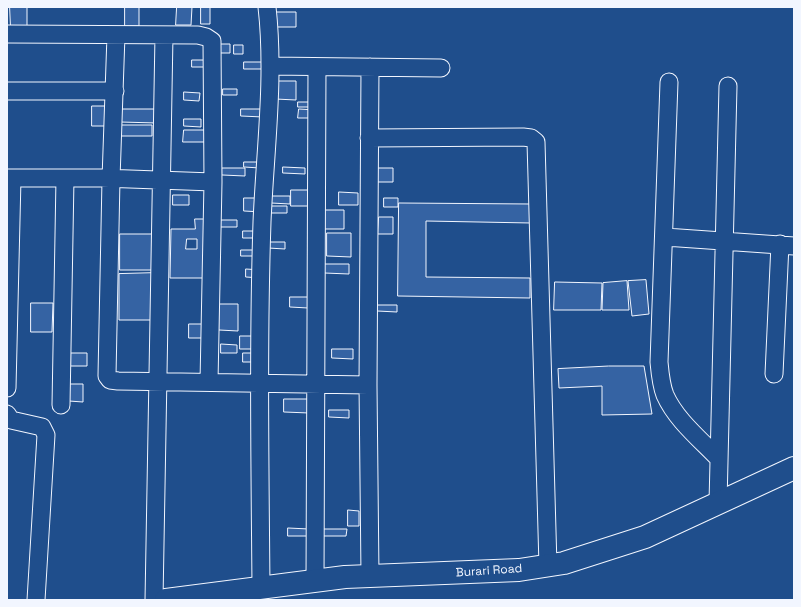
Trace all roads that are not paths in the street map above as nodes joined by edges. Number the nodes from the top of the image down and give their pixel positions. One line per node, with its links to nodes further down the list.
1 (267, 7): 5 (street)
2 (7, 34): 3 (street)
3 (116, 35): 4 (street); 12 (street)
4 (164, 35): 17 (street); 18 (street)
5 (270, 66): 6 (street); 25 (street)
6 (317, 66): 7 (street); 26 (street)
7 (370, 67): 8 (street); 13 (street)
8 (441, 68)
9 (669, 82): 19 (street)
10 (728, 86): 20 (street)
11 (7, 91): 12 (street)
12 (115, 91): 16 (street)
13 (369, 138): 27 (street); 34 (street)
14 (10, 178): 15 (street); 28 (street)
15 (65, 178): 16 (street); 29 (street)
16 (111, 178): 17 (street); 23 (street)
17 (161, 180): 18 (street); 23 (street)
18 (213, 182): 24 (street)
19 (665, 237): 20 (street); 31 (street)
20 (724, 240): 21 (street); 31 (street)
21 (787, 245): 22 (street)
22 (774, 374)
23 (158, 381): 24 (street); 39 (street)
24 (209, 382): 25 (street)
25 (259, 383): 26 (street); 37 (street)
26 (316, 385): 27 (street); 36 (street)
27 (368, 385): 35 (street)
28 (7, 388)
29 (61, 405)
30 (7, 414): 38 (street)
31 (719, 459): 33 (street)
32 (794, 468): 33 (main road, Burari Road)
33 (718, 503): 34 (main road, Burari Road)
34 (548, 566): 35 (main road, Burari Road)
35 (370, 576): 36 (main road, Burari Road)
36 (316, 581): 37 (main road, Burari Road)
37 (261, 588): 40 (main road, Burari Road)
38 (36, 600)
39 (154, 600)
40 (166, 600)

